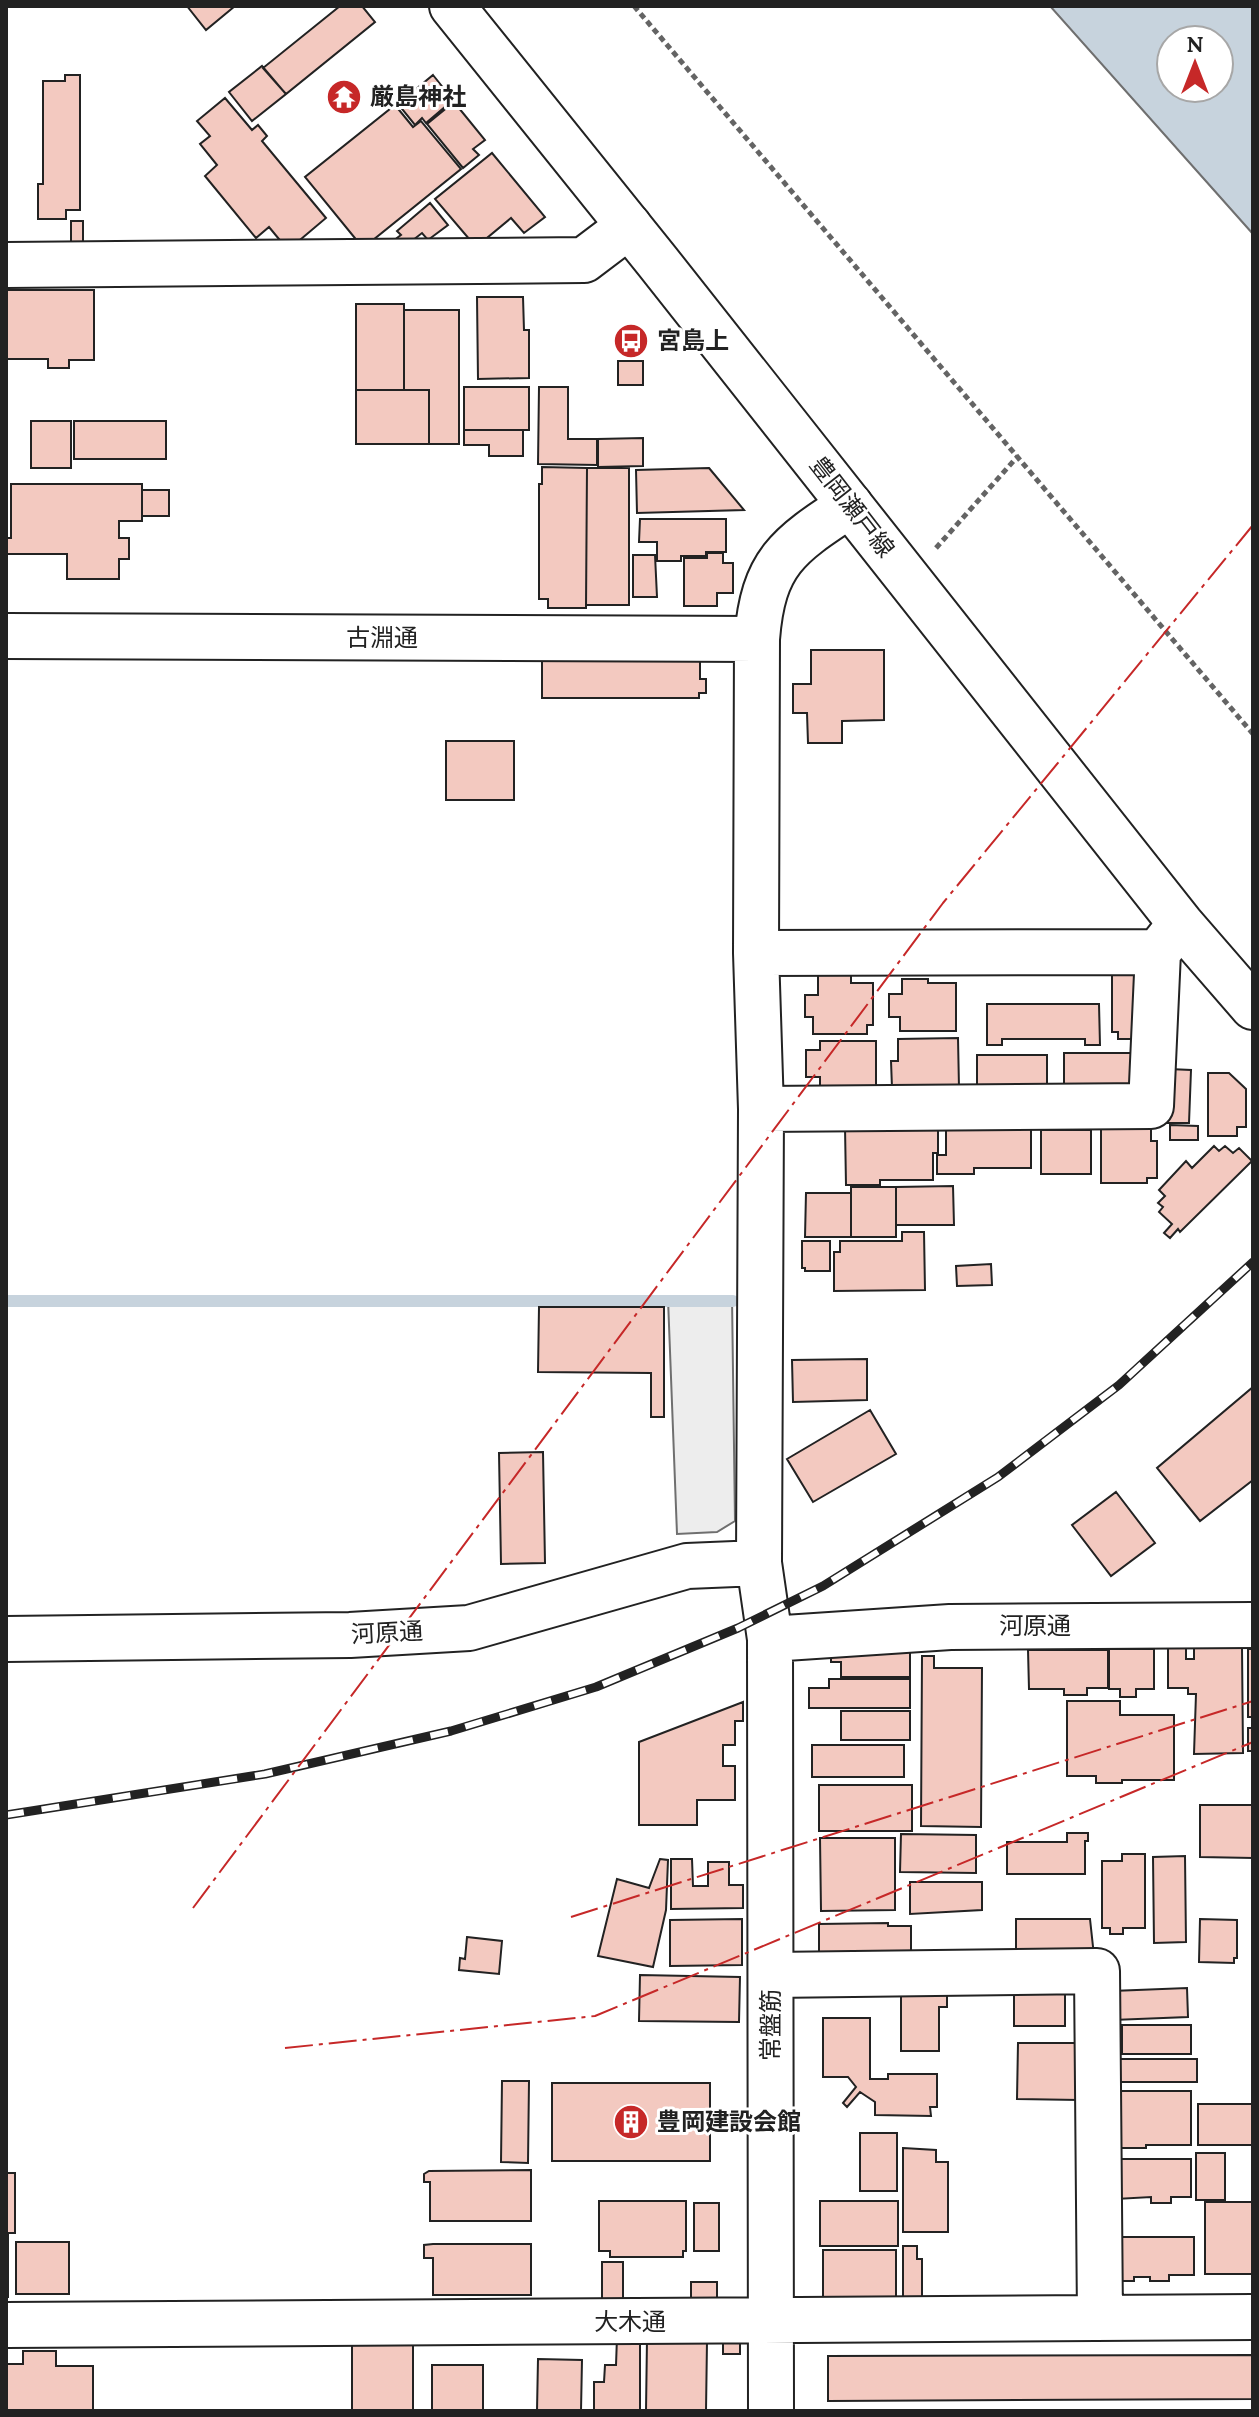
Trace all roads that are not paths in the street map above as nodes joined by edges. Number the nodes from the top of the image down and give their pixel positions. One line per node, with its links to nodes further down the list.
1 (452, 6): 2 (street, 豊岡瀬戸線)
2 (629, 226): 3 (street); 4 (street, 豊岡瀬戸線)
3 (6, 265)
4 (850, 505): 6 (street, 常盤筋); 7 (street, 豊岡瀬戸線)
5 (6, 636): 6 (street, 古淵通)
6 (757, 639): 8 (street, 常盤筋)
7 (1170, 938): 8 (street); 9 (street, 豊岡瀬戸線); 10 (street)
8 (756, 953): 10 (street, 常盤筋)
9 (1253, 1007)
10 (761, 1109): 11 (street, 常盤筋)
11 (759, 1563): 13 (street, 河原通); 14 (street, 常盤筋)
12 (1253, 1625): 14 (street, 河原通)
13 (6, 1639)
14 (770, 1639): 15 (street, 常盤筋)
15 (771, 1975): 17 (street); 18 (street, 常盤筋)
16 (1253, 2317): 17 (street, 大木通)
17 (1100, 2318): 18 (street, 大木通)
18 (770, 2322): 19 (street, 大木通); 20 (street, 常盤筋)
19 (6, 2325)
20 (771, 2411)

